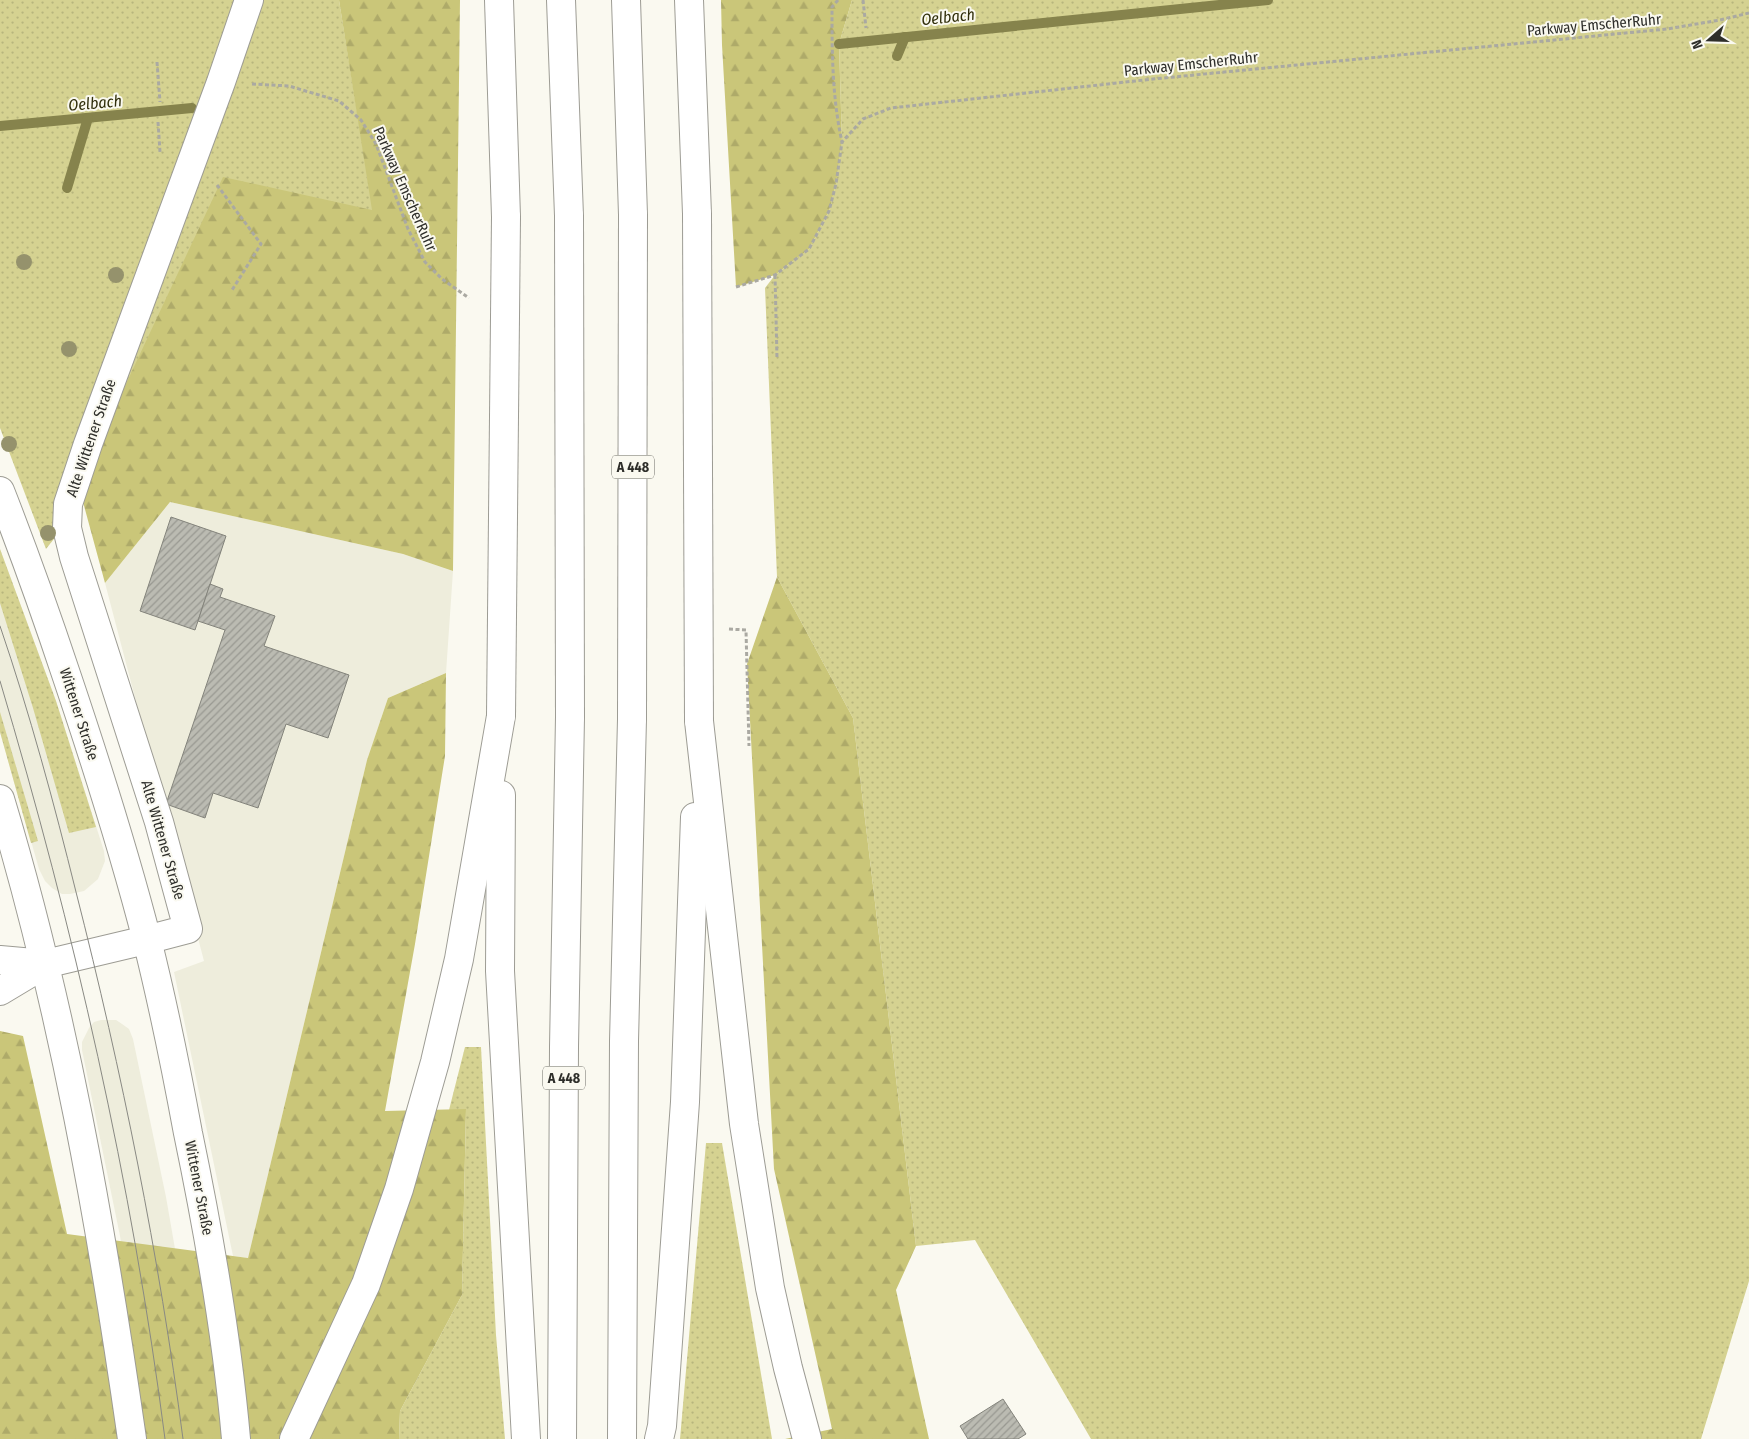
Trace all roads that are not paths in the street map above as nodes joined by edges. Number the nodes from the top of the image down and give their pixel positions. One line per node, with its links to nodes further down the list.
1 (249, 0): 12 (main road, Alte Wittener Straße)
2 (493, 0): 7 (main road)
3 (499, 0): 7 (main road)
4 (561, 0): 20 (main road, A 448, bridge)
5 (626, 0): 21 (main road, A 448, bridge)
6 (689, 0): 10 (main road, bridge)
7 (501, 42): 9 (main road, bridge)
8 (0, 491): 12 (main road, Wittener Straße)
9 (502, 716): 18 (main road); 19 (main road)
10 (699, 721): 22 (main road); 23 (main road)
11 (0, 799): 14 (main road)
12 (146, 940): 14 (main road); 17 (main road, Wittener Straße)
13 (0, 960): 14 (main road)
14 (45, 964): 15 (main road); 16 (main road)
15 (0, 991)
16 (132, 1439)
17 (236, 1439)
18 (294, 1439)
19 (526, 1439)
20 (562, 1439)
21 (622, 1439)
22 (659, 1439)
23 (807, 1439)

